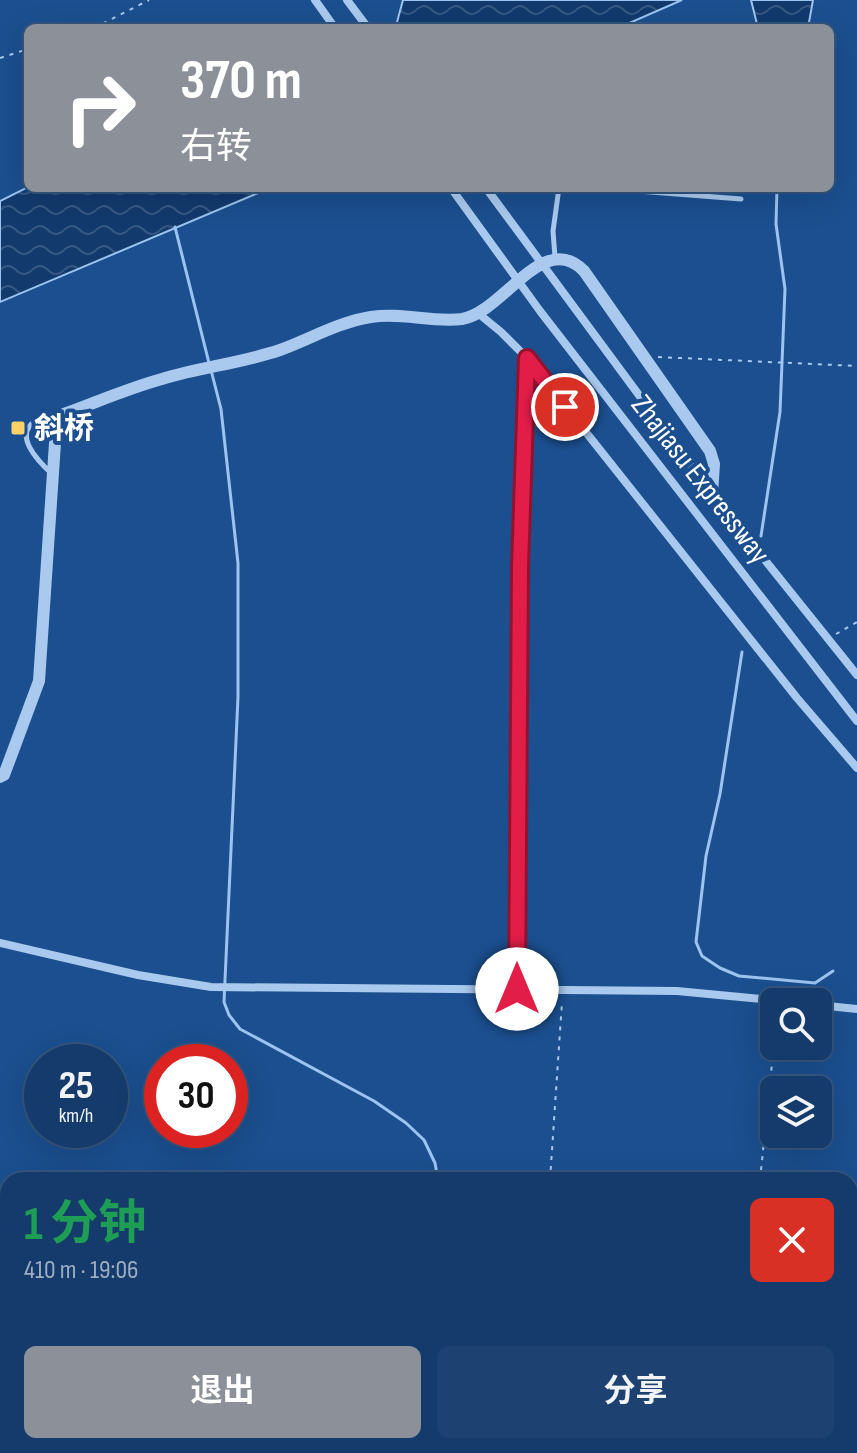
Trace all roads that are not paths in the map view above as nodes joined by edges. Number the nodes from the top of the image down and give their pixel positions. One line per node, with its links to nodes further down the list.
1 (315, 0): 3 (street)
2 (347, 0): 4 (street)
3 (332, 24)
4 (365, 24)
5 (454, 192): 17 (street, Zhajiasu Expressway)
6 (489, 192): 15 (street, Zhajiasu Expressway)
7 (558, 192): 10 (lane)
8 (651, 192): 9 (lane)
9 (741, 199)
10 (556, 258): 11 (street); 15 (street)
11 (479, 314): 12 (street); 13 (street)
12 (527, 358): 18 (street); 21 (street)
13 (64, 414): 14 (street); 14 (lane)
14 (53, 475): 19 (street)
15 (712, 494): 16 (street, Zhajiasu Expressway)
16 (857, 675)
17 (857, 721)
18 (857, 768)
19 (0, 777)
20 (0, 943): 21 (street)
21 (517, 989): 22 (street)
22 (760, 999)
23 (832, 1006): 24 (street)
24 (857, 1009)

